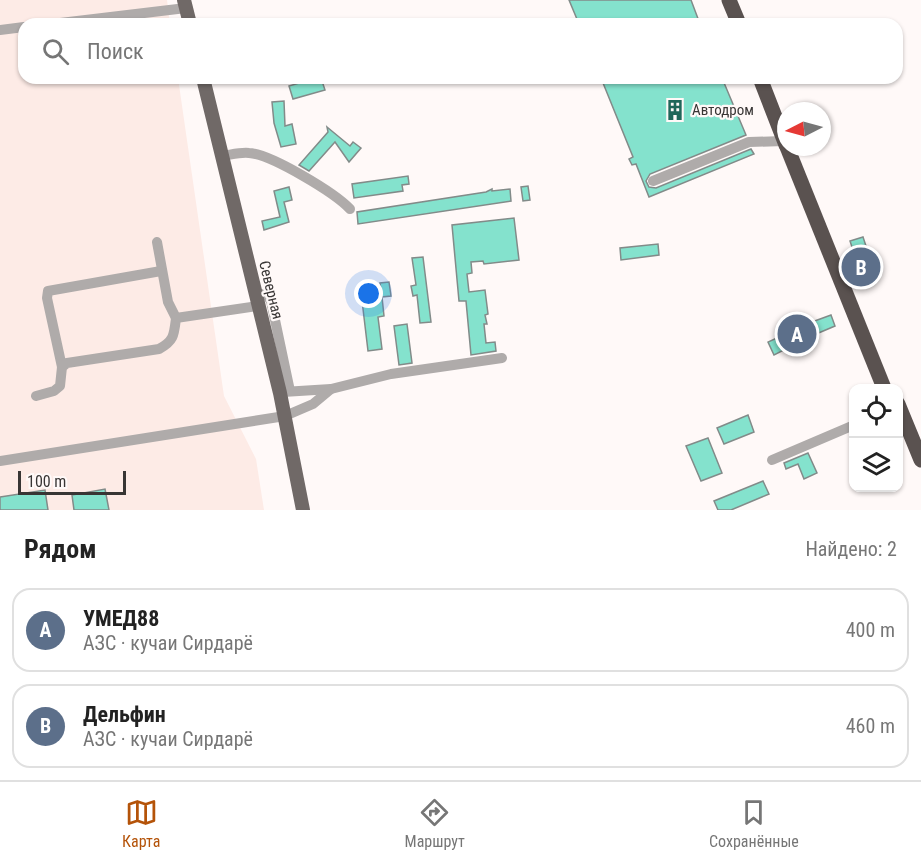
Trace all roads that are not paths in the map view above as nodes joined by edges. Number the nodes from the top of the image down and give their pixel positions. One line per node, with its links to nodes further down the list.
1 (729, 0): 5 (highway)
2 (737, 0): 6 (highway)
3 (185, 4): 4 (street)
4 (92, 18)
5 (736, 18)
6 (744, 18)
7 (18, 28): 8 (street)
8 (0, 30)
9 (204, 84): 15 (main road, Северная)
10 (763, 84): 13 (highway)
11 (769, 84): 12 (highway)
12 (777, 103)
13 (777, 118)
14 (777, 143): 18 (street)
15 (221, 156): 19 (street); 22 (main road, Северная)
16 (793, 156): 26 (highway)
17 (793, 156): 27 (highway)
18 (653, 181)
19 (350, 209)
20 (157, 242): 21 (street)
21 (161, 271): 23 (street); 25 (street)
22 (256, 300): 23 (street); 29 (main road, Северная)
23 (176, 318): 25 (street)
24 (502, 358): 28 (street)
25 (62, 367): 30 (street)
26 (882, 384)
27 (890, 384)
28 (331, 389): 29 (street); 32 (street)
29 (285, 392): 32 (main road, Северная)
30 (36, 396)
31 (903, 415): 36 (highway)
32 (285, 416): 37 (street); 39 (main road, Северная)
33 (849, 427): 35 (street)
34 (903, 435): 38 (highway)
35 (772, 460)
36 (921, 460)
37 (0, 461)
38 (921, 474)
39 (303, 510)

